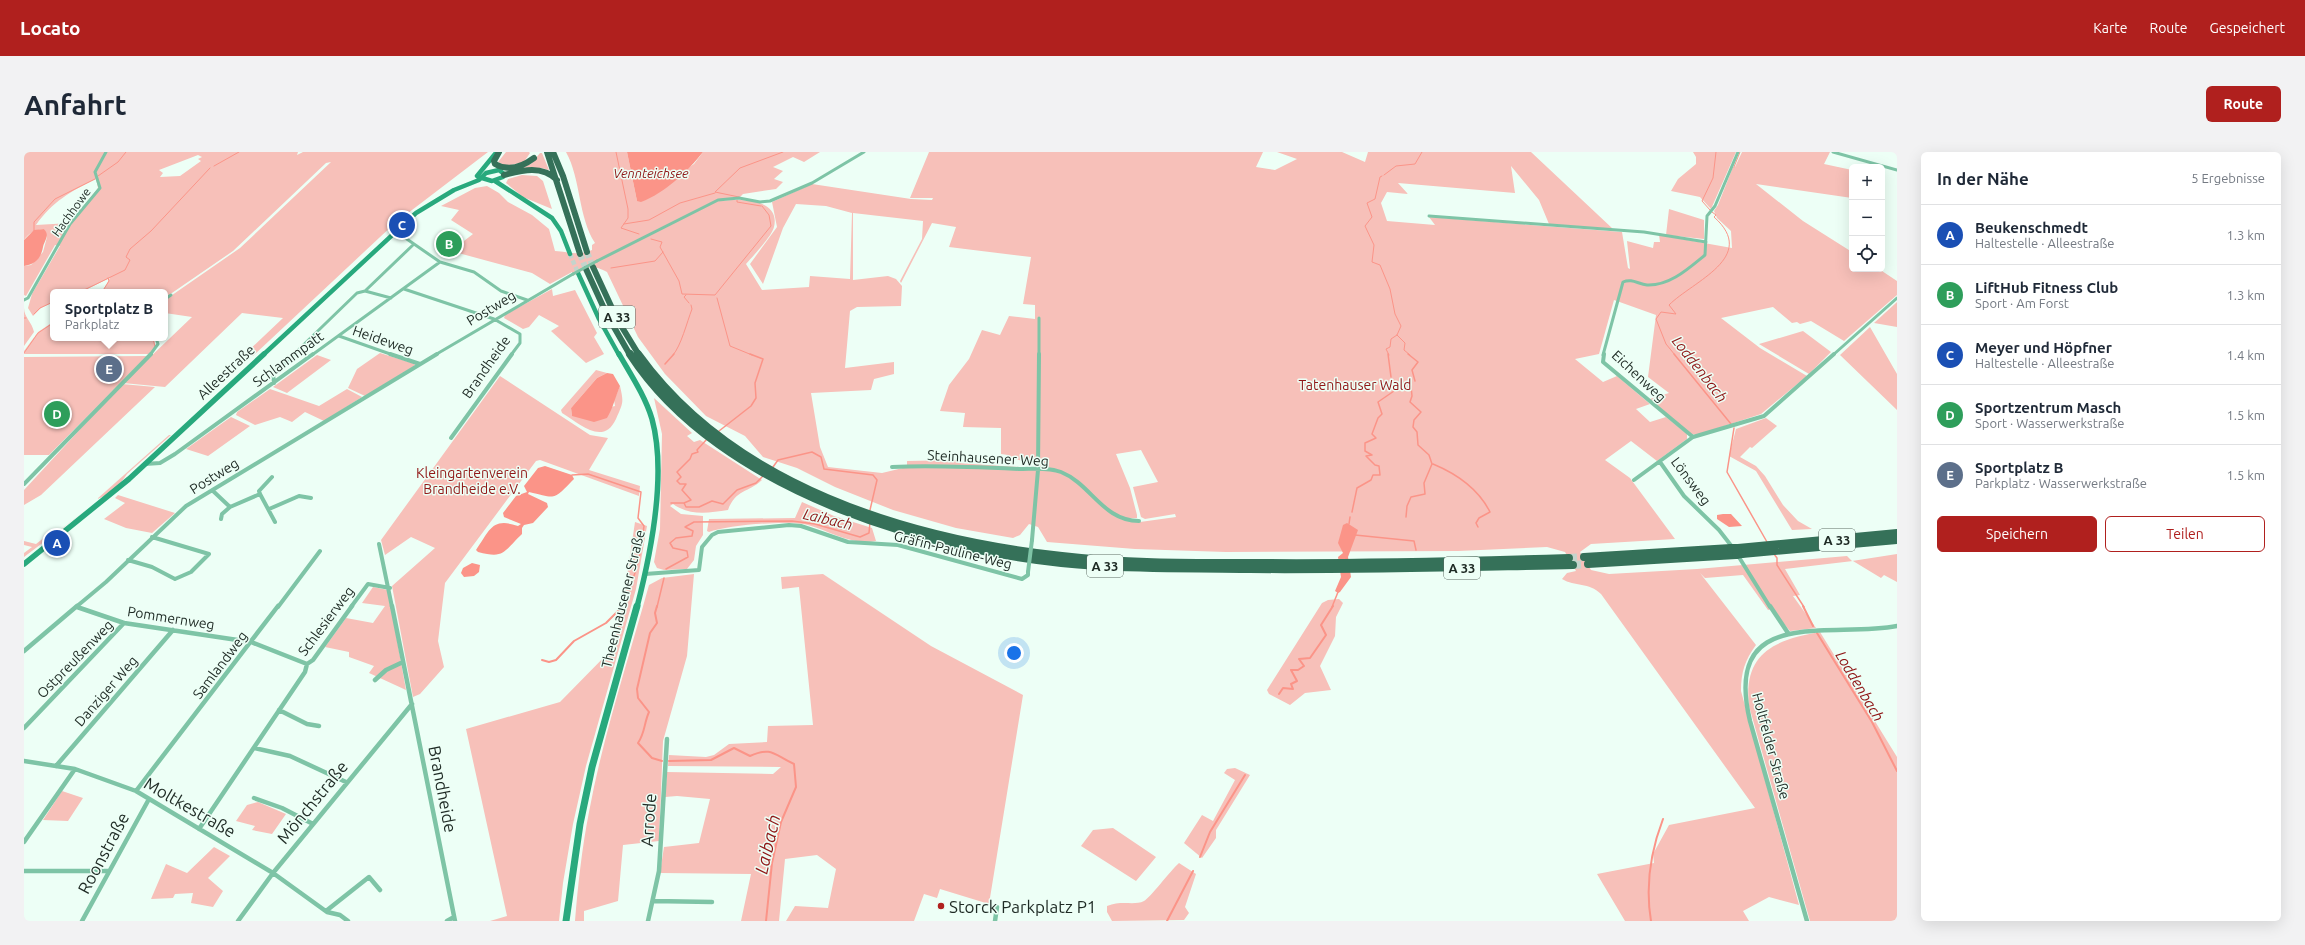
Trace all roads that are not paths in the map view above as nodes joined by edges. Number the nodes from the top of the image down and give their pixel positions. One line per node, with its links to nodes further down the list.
1 (106, 152): 32 (street, Hachhowe)
2 (546, 152): 15 (highway)
3 (553, 152): 15 (highway)
4 (864, 152): 24 (street, Postweg)
5 (1738, 152): 20 (street, Eichenweg)
6 (1833, 152): 11 (street)
7 (497, 153): 8 (highway); 9 (main road); 16 (main road)
8 (535, 155): 13 (highway)
9 (491, 162): 10 (main road); 12 (main road)
10 (495, 170): 12 (main road); 13 (main road)
11 (1897, 170)
12 (489, 172): 14 (main road)
13 (501, 177): 14 (main road); 15 (highway); 22 (main road)
14 (484, 179): 16 (main road, Alleestraße); 17 (main road, Alleestraße)
15 (558, 182)
16 (454, 190): 17 (main road, Alleestraße)
17 (444, 196): 19 (main road, Alleestraße)
18 (1429, 216): 20 (street)
19 (392, 233): 21 (street); 43 (main road, Alleestraße)
20 (1706, 242): 40 (street, Eichenweg)
21 (414, 244): 23 (street); 27 (street)
22 (570, 254)
23 (440, 262): 26 (street, Schlammpatt); 33 (street)
24 (592, 265): 25 (street, Postweg, bridge); 65 (highway, A 33)
25 (575, 273): 33 (street, Postweg); 67 (main road, Theenhausener Straße)
26 (404, 289): 30 (street, Schlammpatt); 35 (street)
27 (365, 291): 30 (street); 39 (street)
28 (171, 295): 29 (street)
29 (168, 297)
30 (391, 298): 36 (street, Schlammpatt)
31 (1897, 298): 40 (street, Lönsweg)
32 (24, 300)
33 (527, 300): 35 (street, Postweg)
34 (1039, 318): 45 (street, Gräfin-Pauline-Weg)
35 (494, 319): 38 (street, Postweg); 41 (street, Brandheide)
36 (339, 336): 38 (street, Heideweg); 39 (street, Schlammpatt)
37 (157, 341): 48 (street)
38 (420, 364): 49 (street, Postweg)
39 (274, 383): 43 (street, Schlammpatt)
40 (1692, 437): 42 (street, Lönsweg)
41 (451, 438)
42 (1660, 462): 47 (street); 73 (street, Lönsweg)
43 (145, 464): 66 (main road, Alleestraße)
44 (892, 467): 45 (street, Steinhausener Weg)
45 (1038, 470): 55 (street, Steinhausener Weg); 67 (street, Gräfin-Pauline-Weg, bridge)
46 (272, 477): 50 (street)
47 (1634, 480)
48 (24, 484)
49 (212, 490): 52 (street); 58 (street, Postweg)
50 (260, 494): 52 (street); 53 (street)
51 (311, 498): 53 (street)
52 (230, 507): 54 (street)
53 (268, 509): 56 (street)
54 (221, 519)
55 (1139, 521)
56 (274, 522)
57 (1897, 533): 61 (highway, A 33)
58 (152, 537): 63 (street, Postweg); 63 (street)
59 (1897, 540): 61 (highway, A 33)
60 (379, 544): 68 (street, Brandheide)
61 (1778, 548): 64 (highway, A 33)
62 (320, 551): 74 (street, Samlandweg)
63 (128, 560): 69 (street, Postweg)
64 (1586, 560)
65 (1571, 561)
66 (24, 564)
67 (645, 574): 108 (main road, Theenhausener Straße)
68 (390, 588): 76 (street, Brandheide); 77 (street, Schlesierweg)
69 (77, 607): 70 (street, Pommernweg); 75 (street, Postweg)
70 (124, 623): 72 (street, Pommernweg); 82 (street, Ostpreußenweg)
71 (1897, 626): 73 (street, Holtfelder Straße)
72 (173, 630): 74 (street, Pommernweg); 86 (street, Danziger Weg)
73 (1788, 633): 111 (street, Holtfelder Straße)
74 (251, 642): 77 (street, Pommernweg); 89 (street, Samlandweg)
75 (24, 651)
76 (404, 662): 78 (street); 79 (street, Brandheide)
77 (306, 664): 80 (street, Schlesierweg)
78 (375, 680)
79 (412, 704): 88 (street, Mönchstraße); 103 (street, Brandheide)
80 (279, 710): 81 (street); 84 (street, Schlesierweg)
81 (319, 726)
82 (24, 728)
83 (667, 739): 99 (street, Arrode)
84 (254, 748): 88 (street); 93 (street, Schlesierweg)
85 (24, 761): 86 (street, Moltkestraße)
86 (56, 766): 87 (street, Moltkestraße)
87 (74, 769): 89 (street, Moltkestraße); 94 (street)
88 (346, 782): 92 (street, Mönchstraße)
89 (136, 791): 91 (street, Moltkestraße)
90 (254, 798): 92 (street)
91 (150, 799): 93 (street, Moltkestraße); 96 (street, Roonstraße)
92 (313, 824): 97 (street, Mönchstraße)
93 (198, 829): 97 (street, Moltkestraße)
94 (24, 842)
95 (24, 871): 96 (street)
96 (109, 871): 104 (street, Roonstraße)
97 (273, 873): 102 (street, Moltkestraße); 105 (street, Mönchstraße)
98 (380, 890): 102 (street)
99 (653, 901): 100 (street); 109 (street, Arrode)
100 (712, 902)
101 (997, 907): 110 (street)
102 (326, 911): 106 (street, Moltkestraße)
103 (454, 919): 107 (street)
104 (82, 921)
105 (238, 921)
106 (348, 921)
107 (447, 921)
108 (566, 921)
109 (648, 921)
110 (995, 921)
111 (1807, 921)

